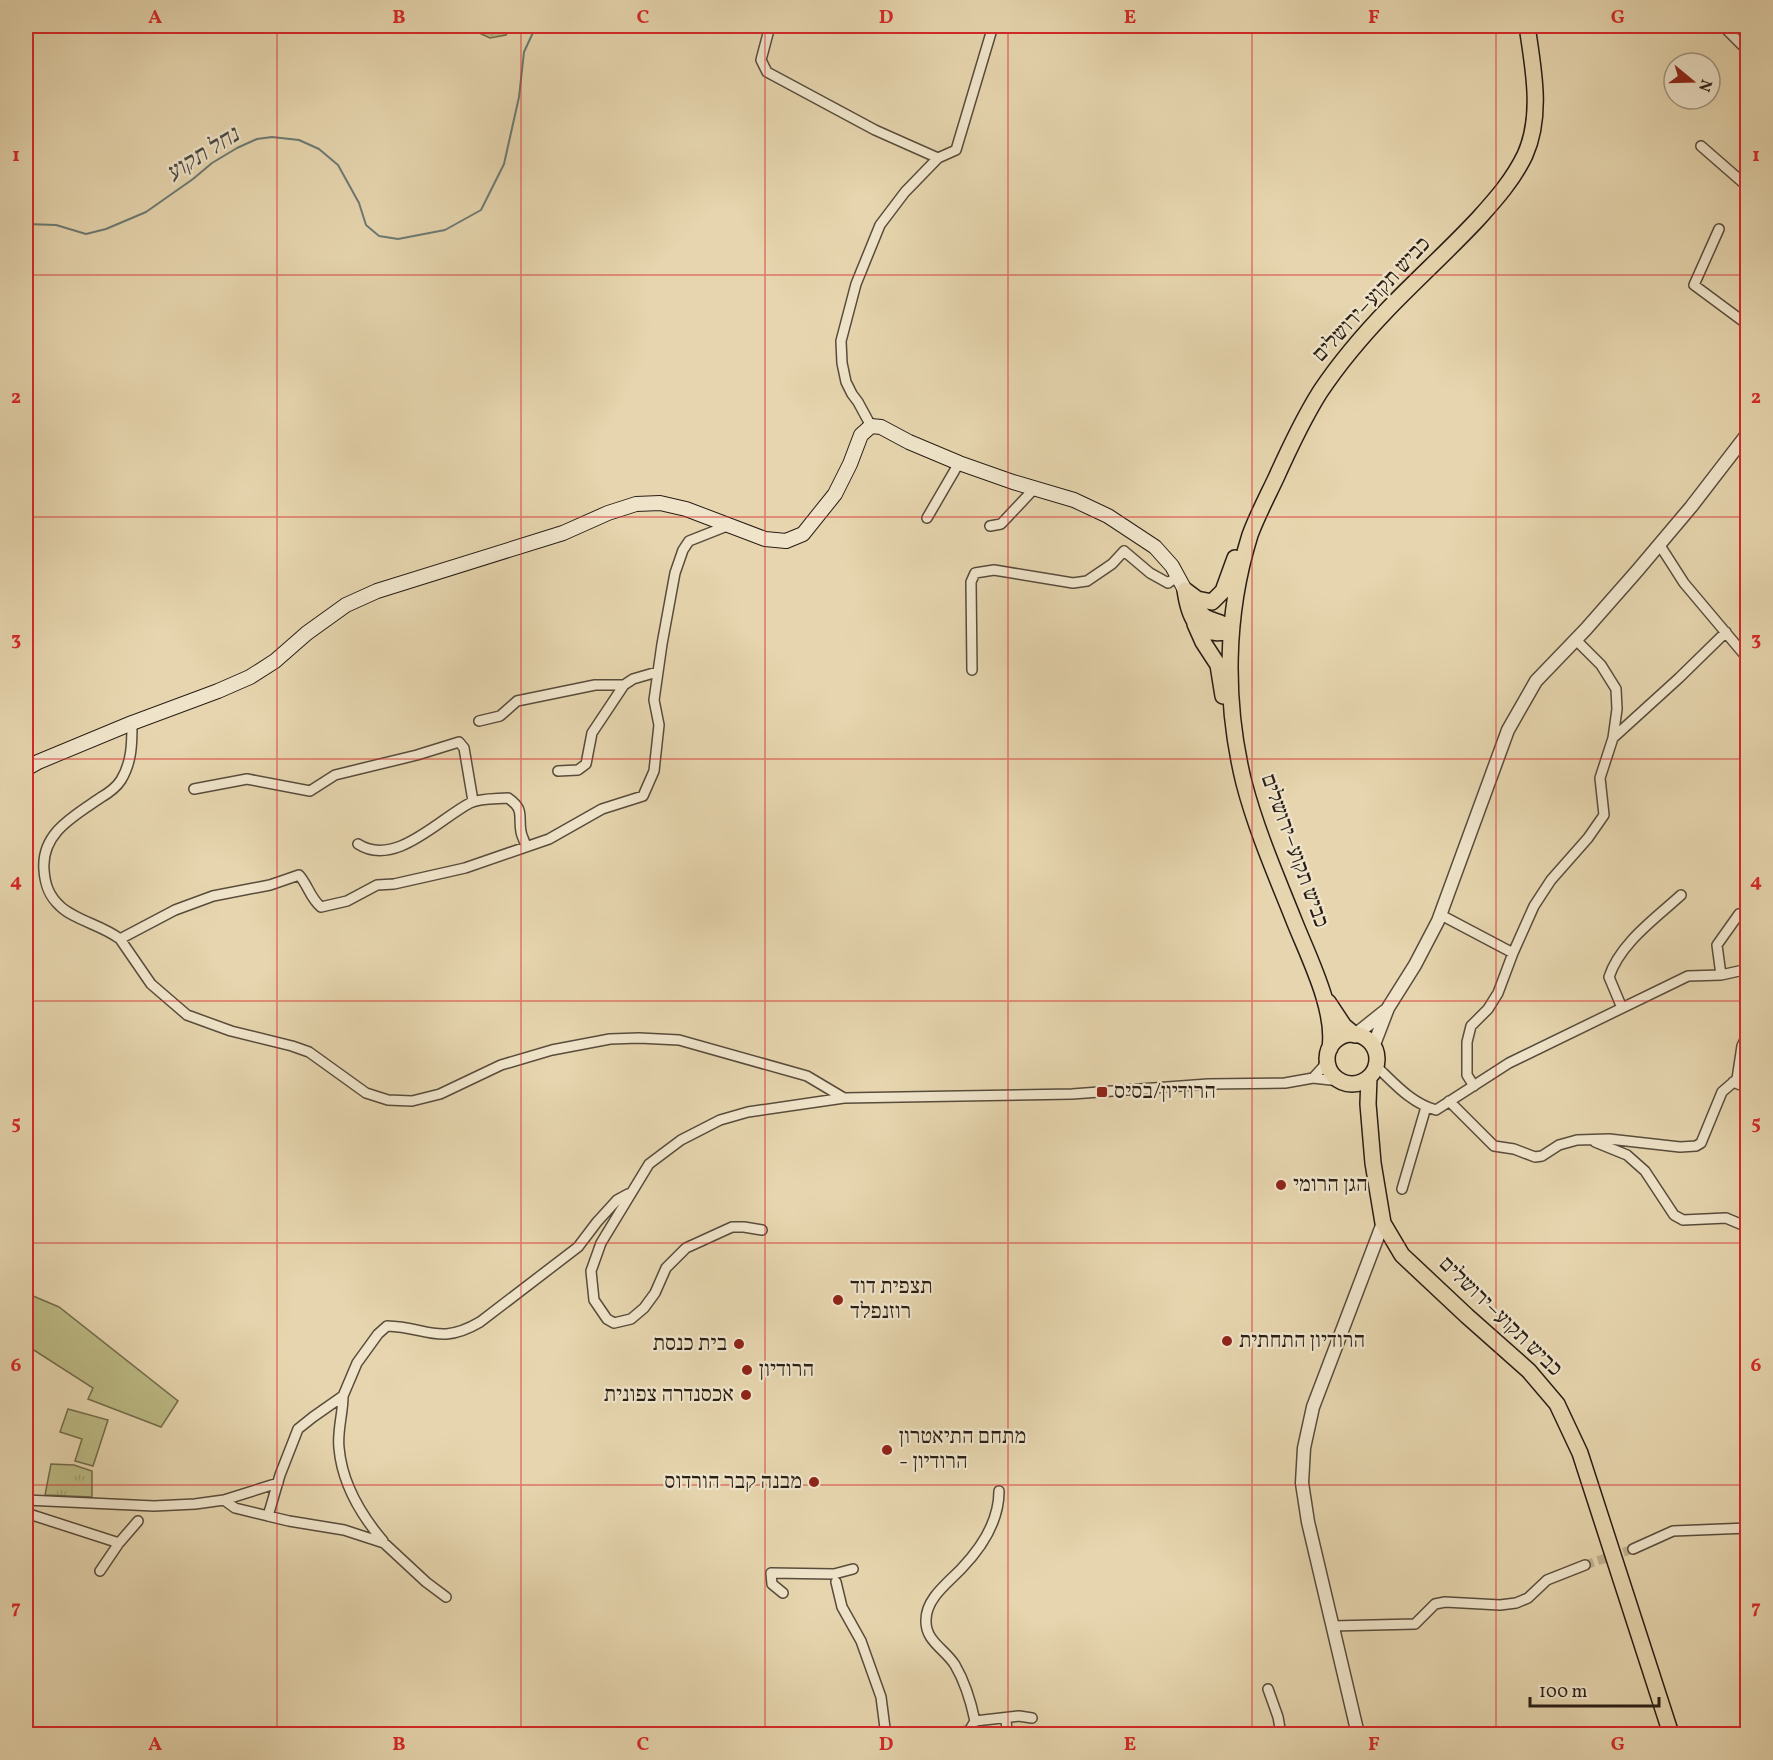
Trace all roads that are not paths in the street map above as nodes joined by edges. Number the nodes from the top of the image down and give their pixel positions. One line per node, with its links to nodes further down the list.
1 (770, 26): 7 (street)
2 (993, 26): 7 (street)
3 (1527, 26): 13 (main road, כביש תקוע–ירושלים)
4 (1723, 26): 5 (street)
5 (1748, 51)
6 (1701, 146): 8 (street)
7 (938, 158): 11 (street)
8 (1748, 187)
9 (1719, 229): 10 (street)
10 (1748, 325)
11 (871, 426): 14 (main road); 17 (main road)
12 (1748, 432): 19 (street)
13 (1291, 445): 20 (main road); 22 (main road, כביש תקוע–ירושלים)
14 (958, 463): 15 (main road); 16 (street)
15 (1034, 489): 18 (street); 20 (main road)
16 (927, 518)
17 (727, 526): 27 (street); 30 (main road)
18 (990, 526)
19 (1659, 544): 23 (street); 24 (street)
20 (1181, 583): 21 (main road); 22 (main road); 26 (street)
21 (1195, 624): 22 (main road); 32 (main road)
22 (1230, 631): 32 (main road, כביש תקוע–ירושלים)
23 (1726, 632): 25 (street); 31 (street)
24 (1576, 640): 31 (street); 41 (street)
25 (1748, 659)
26 (972, 670)
27 (657, 672): 28 (street); 38 (street)
28 (624, 685): 29 (street); 34 (street)
29 (479, 721)
30 (132, 723): 33 (main road); 42 (street)
31 (1613, 738): 43 (street)
32 (1240, 761): 47 (main road, כביש תקוע–ירושלים)
33 (26, 769)
34 (558, 771)
35 (194, 789): 36 (street)
36 (473, 801): 37 (street); 38 (street)
37 (358, 844)
38 (526, 846): 42 (street)
39 (1681, 895): 49 (street)
40 (1739, 914): 45 (street)
41 (1441, 915): 43 (street); 48 (street)
42 (120, 939): 60 (street)
43 (1513, 953): 58 (street)
44 (1748, 969): 45 (street)
45 (1726, 974): 46 (street); 49 (street)
46 (1748, 976)
47 (1323, 994): 51 (main road, כביש תקוע–ירושלים); 53 (main road, כביש תקוע–ירושלים)
48 (1388, 1008): 51 (street); 52 (street)
49 (1622, 1008): 58 (street)
50 (1748, 1033): 56 (street)
51 (1356, 1035): 52 (main road); 53 (main road)
52 (1373, 1047): 54 (main road)
53 (1329, 1052): 55 (street); 57 (main road)
54 (1372, 1072): 57 (main road); 62 (main road, כביש תקוע–ירושלים); 63 (street)
55 (1313, 1078): 57 (street); 60 (street)
56 (1740, 1078): 59 (street); 64 (street)
57 (1346, 1082): 62 (main road)
58 (1474, 1086): 61 (street)
59 (1748, 1088)
60 (844, 1098): 66 (street)
61 (1449, 1101): 63 (street); 64 (street)
62 (1368, 1104): 67 (main road, כביש תקוע–ירושלים)
63 (1426, 1107): 65 (street)
64 (1590, 1140): 69 (street)
65 (1402, 1189)
66 (630, 1193): 68 (street); 70 (street)
67 (1383, 1222): 88 (street); 98 (main road, כביש תקוע–ירושלים)
68 (762, 1230)
69 (1748, 1230)
70 (343, 1396): 71 (street); 79 (street)
71 (278, 1483): 74 (street); 76 (street)
72 (999, 1491): 92 (street)
73 (26, 1500): 74 (street)
74 (224, 1500): 76 (street)
75 (26, 1513): 80 (street)
76 (268, 1516): 79 (street)
77 (138, 1521): 80 (street)
78 (1748, 1528): 81 (street)
79 (384, 1543): 87 (street)
80 (119, 1544): 84 (street)
81 (1634, 1549)
82 (1586, 1565): 88 (street)
83 (853, 1569): 86 (street)
84 (100, 1571)
85 (836, 1582): 93 (street)
86 (783, 1593)
87 (446, 1596)
88 (1332, 1626): 97 (street)
89 (1268, 1689): 96 (street)
90 (1006, 1718): 91 (street); 92 (street); 95 (street)
91 (1032, 1718)
92 (975, 1721): 94 (street)
93 (881, 1734)
94 (953, 1734)
95 (1007, 1734)
96 (1281, 1734)
97 (1358, 1734)
98 (1671, 1734)

